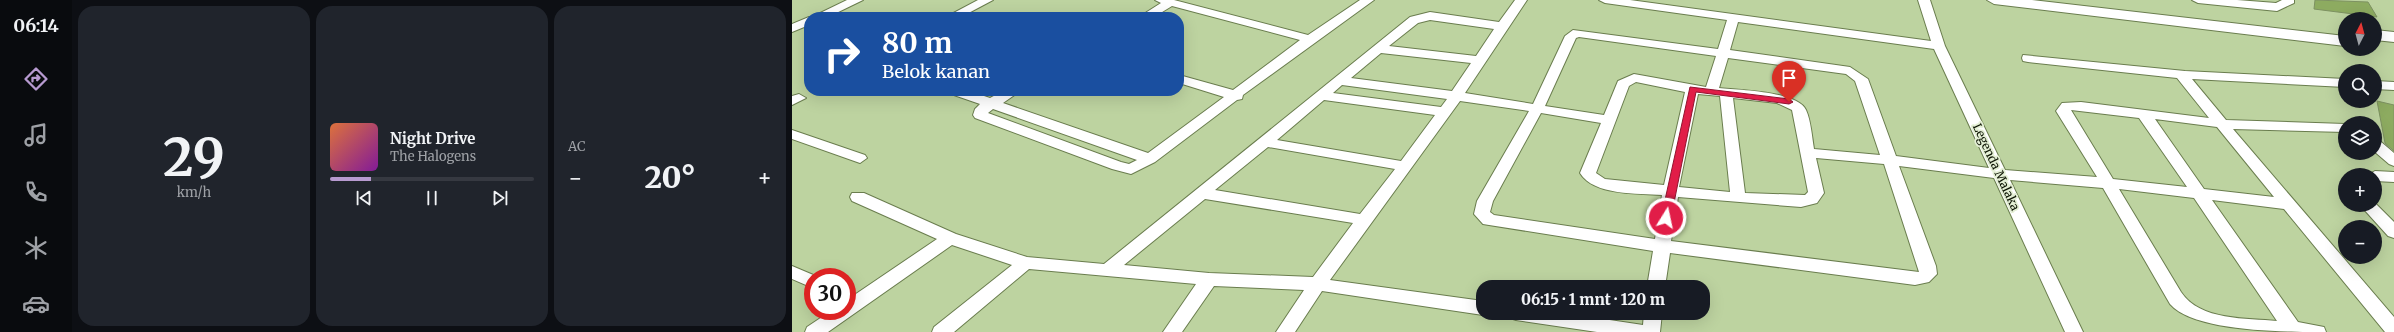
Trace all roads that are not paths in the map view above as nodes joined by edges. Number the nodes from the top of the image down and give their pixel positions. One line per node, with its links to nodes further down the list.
1 (857, 0): 12 (street)
2 (987, 0): 13 (street)
3 (1368, 0): 22 (street)
4 (1521, 0): 17 (street)
5 (1605, 0): 15 (street)
6 (1924, 0): 25 (street, Legenda Malaka)
7 (1994, 0): 23 (street)
8 (2069, 0): 19 (street)
9 (2198, 0): 10 (street)
10 (2288, 0)
11 (1166, 1): 14 (street); 22 (street)
12 (829, 12)
13 (962, 12)
14 (1152, 12)
15 (1734, 17): 25 (street); 28 (street)
16 (804, 23): 18 (street)
17 (1500, 26): 27 (street); 30 (street)
18 (792, 28)
19 (2338, 30)
20 (2382, 36): 21 (street)
21 (2394, 37)
22 (1310, 39): 41 (street)
23 (2338, 39)
24 (2382, 45): 26 (street)
25 (1939, 46): 59 (street, Legenda Malaka)
26 (2394, 46)
27 (1380, 49): 30 (street); 33 (street)
28 (1723, 53): 38 (street); 45 (street); 56 (street)
29 (2028, 58): 31 (street)
30 (1479, 60): 43 (street)
31 (2180, 74): 34 (street); 49 (street)
32 (1184, 80): 41 (street)
33 (1340, 81): 42 (street); 43 (street)
34 (2338, 83)
35 (2382, 85): 36 (street)
36 (2394, 86)
37 (1692, 89): 38 (street); 48 (street); 63 (street)
38 (1718, 92): 54 (street); 67 (street)
39 (971, 96): 44 (street)
40 (1004, 96): 44 (street)
41 (1237, 96): 44 (street)
42 (1322, 96): 46 (street); 52 (street)
43 (1456, 96): 45 (street); 46 (street)
44 (992, 103)
45 (1537, 109): 48 (street); 73 (street)
46 (1444, 112): 58 (street)
47 (2144, 114): 49 (street); 62 (street); 65 (street)
48 (1610, 120): 63 (street)
49 (2224, 124): 50 (street); 68 (street)
50 (2338, 128)
51 (792, 134): 55 (street)
52 (1265, 142): 58 (street); 64 (street)
53 (2382, 150): 57 (street)
54 (1809, 153): 56 (street); 67 (street)
55 (860, 158)
56 (1888, 160): 59 (street); 73 (street)
57 (2394, 161)
58 (1405, 166): 70 (street)
59 (2000, 174): 62 (street); 94 (street, Legenda Malaka)
60 (2382, 176): 61 (street)
61 (2394, 177)
62 (2108, 183): 65 (street); 86 (street)
63 (1671, 190): 67 (street); 73 (street)
64 (1202, 193): 70 (street); 75 (street)
65 (2198, 194): 68 (street); 86 (street)
66 (858, 197): 72 (street)
67 (1738, 198)
68 (2287, 204): 87 (street)
69 (2375, 212): 71 (street)
70 (1366, 220): 80 (street)
71 (2394, 232)
72 (950, 238): 74 (street); 81 (street)
73 (1661, 246): 79 (street)
74 (1026, 263): 75 (street); 89 (street)
75 (1106, 271): 78 (street)
76 (792, 272): 77 (street)
77 (804, 278)
78 (1209, 280): 80 (street); 90 (street)
79 (1657, 280)
80 (1316, 284): 82 (street); 91 (street)
81 (856, 300)
82 (1476, 307)
83 (830, 320): 88 (street)
84 (1564, 320): 92 (street)
85 (1652, 320): 93 (street)
86 (2292, 328): 95 (street)
87 (2394, 330)
88 (814, 332)
89 (941, 332)
90 (1172, 332)
91 (1285, 332)
92 (1645, 332)
93 (1651, 332)
94 (2074, 332)
95 (2317, 332)

